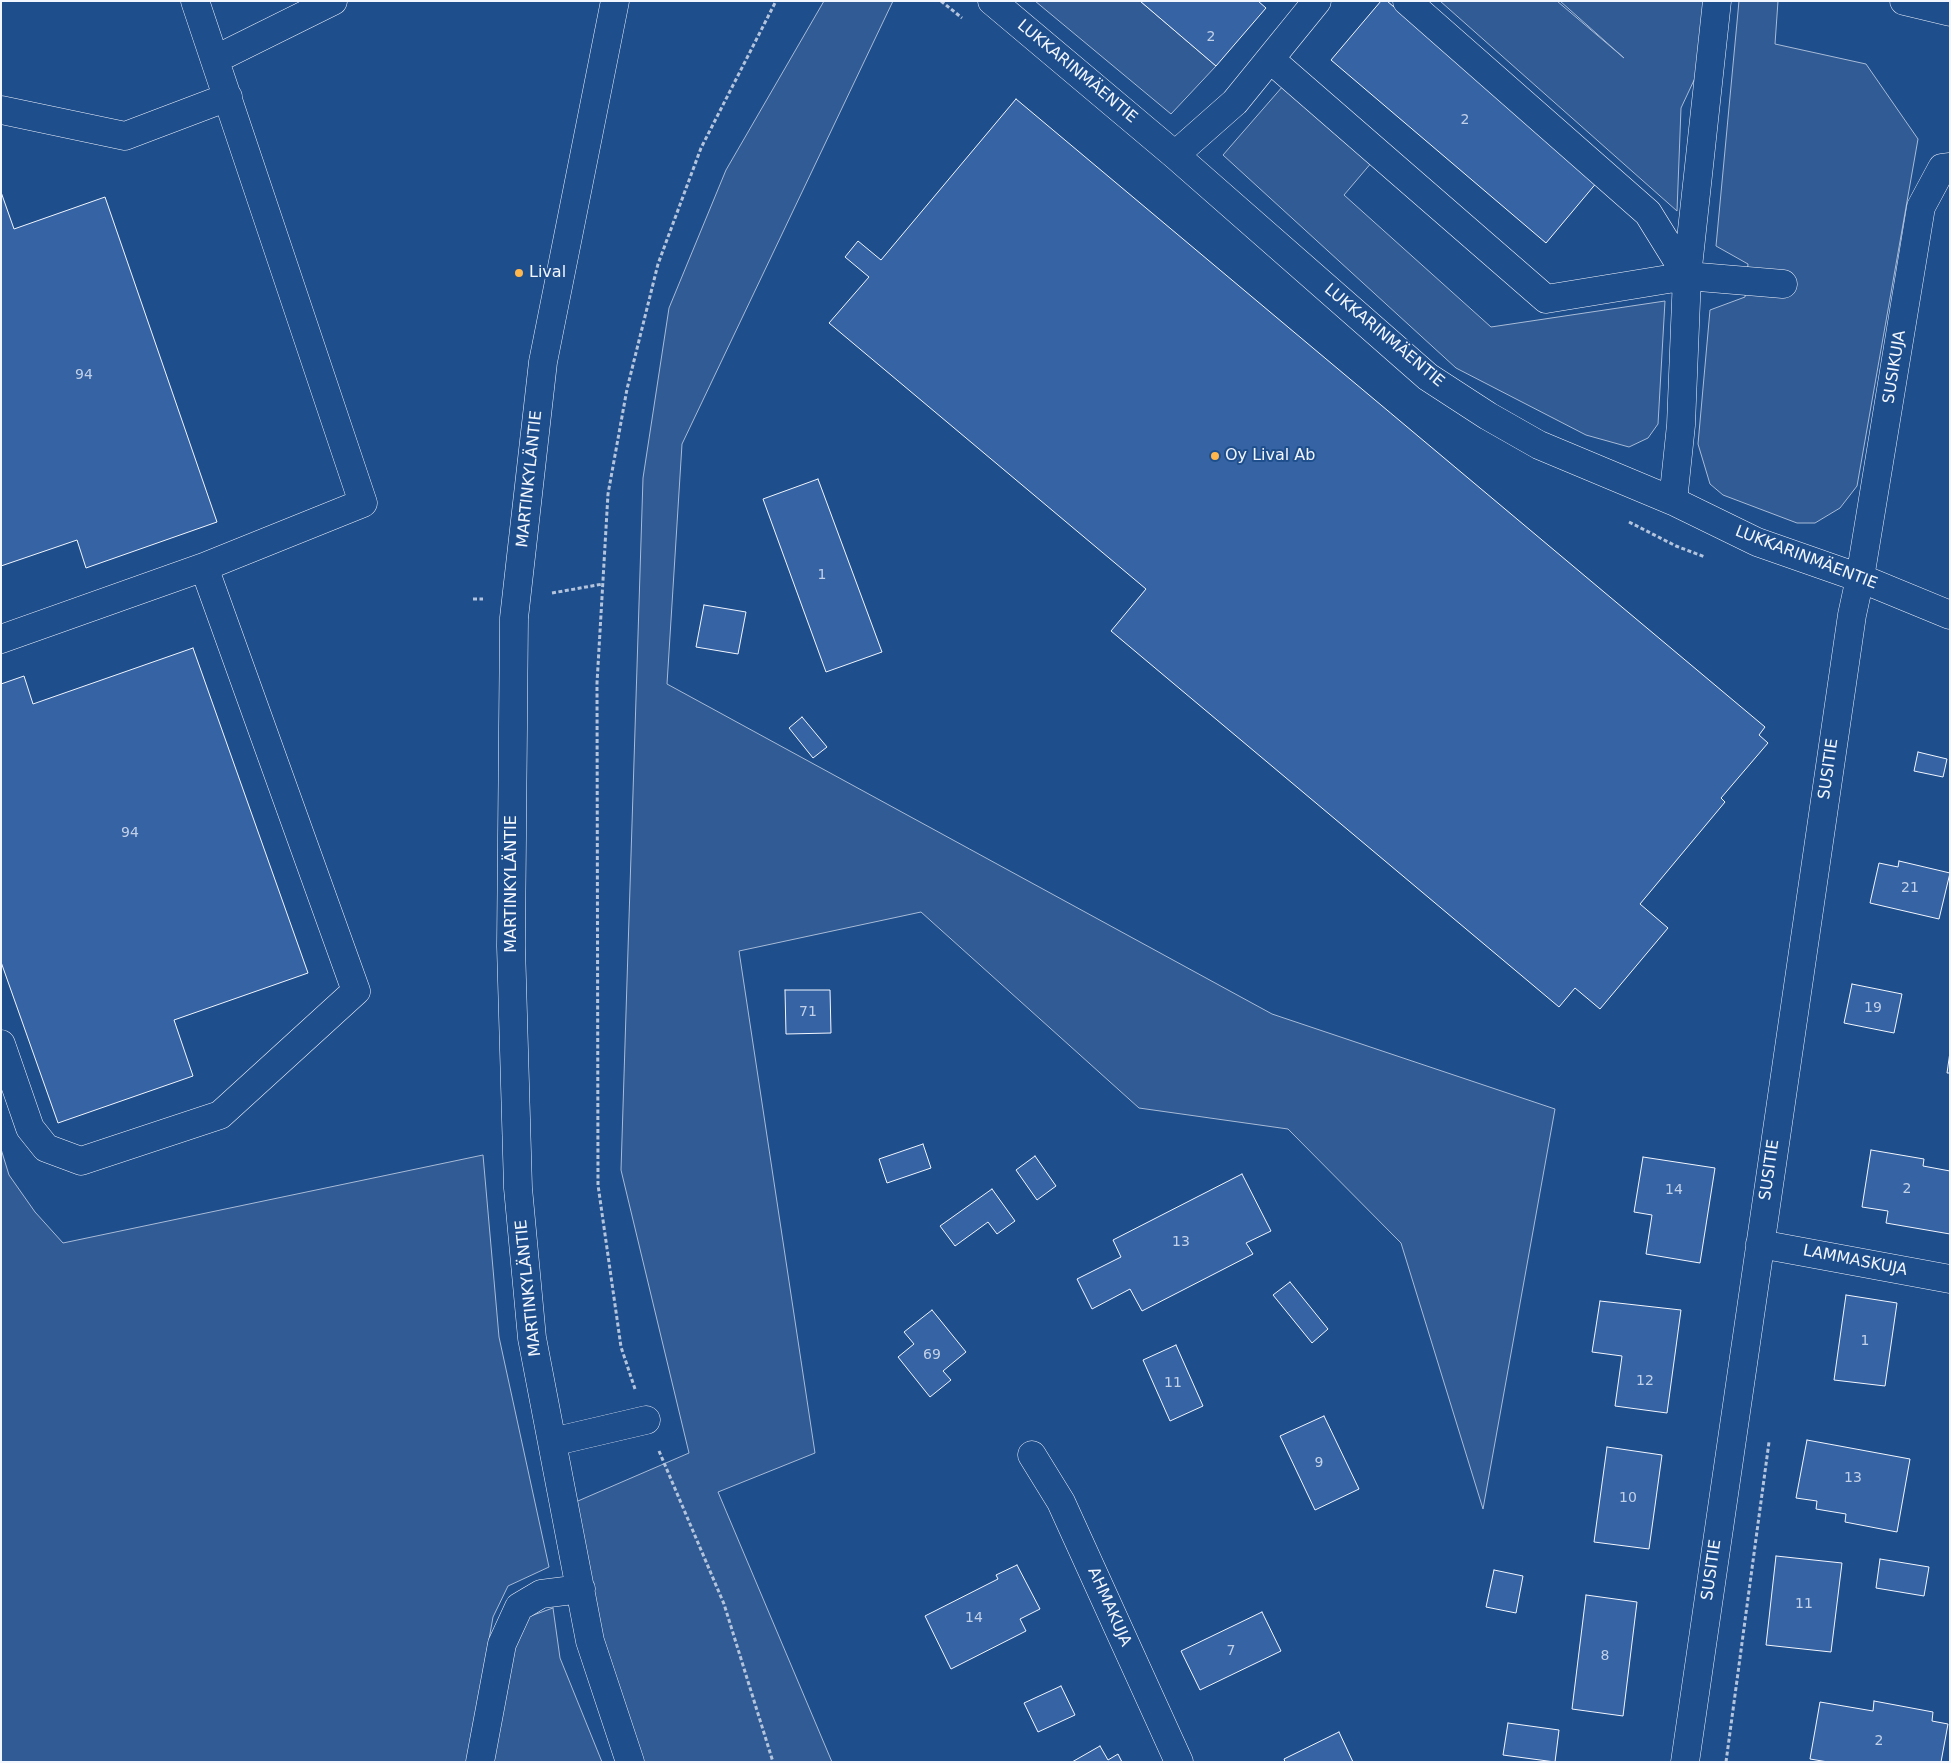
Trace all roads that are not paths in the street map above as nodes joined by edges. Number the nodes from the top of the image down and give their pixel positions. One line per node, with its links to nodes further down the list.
1 (196, 1): 10 (street)
2 (333, 1): 10 (street)
3 (615, 1): 27 (street, MARTINKYLÄNTIE)
4 (992, 1): 14 (street, LUKKARINMÄENTIE)
5 (1316, 1): 11 (street)
6 (1407, 1): 16 (street)
7 (1717, 1): 16 (street)
8 (1904, 1): 9 (street)
9 (1950, 12)
10 (216, 59): 12 (street)
11 (1270, 59): 14 (street); 16 (street)
12 (228, 97): 13 (street); 19 (street)
13 (1, 110)
14 (1175, 155): 18 (street, LUKKARINMÄENTIE)
15 (1950, 167): 20 (street, SUSIKUJA)
16 (1687, 276): 17 (street); 18 (street)
17 (1783, 284)
18 (1673, 501): 20 (street, LUKKARINMÄENTIE)
19 (204, 567): 22 (street); 23 (street)
20 (1860, 578): 21 (street, LUKKARINMÄENTIE); 24 (street, SUSITIE)
21 (1950, 615)
22 (1, 639)
23 (1, 1044)
24 (1760, 1244): 25 (street, LAMMASKUJA); 33 (street, SUSITIE)
25 (1950, 1280)
26 (646, 1420): 27 (street)
27 (552, 1442): 29 (street, MARTINKYLÄNTIE)
28 (1032, 1455): 32 (street, AHMAKUJA)
29 (580, 1588): 30 (street); 31 (street, MARTINKYLÄNTIE)
30 (480, 1762)
31 (630, 1762)
32 (1180, 1762)
33 (1685, 1762)

